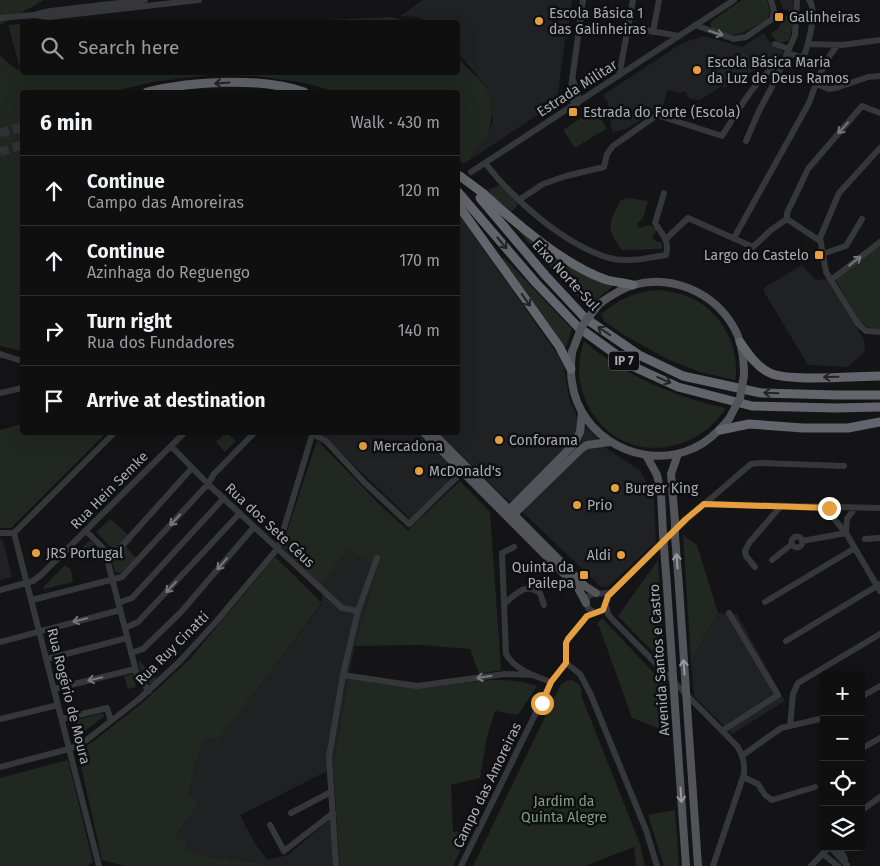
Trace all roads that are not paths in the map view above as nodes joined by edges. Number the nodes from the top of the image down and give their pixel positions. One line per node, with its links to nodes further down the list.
1 (145, 0): 10 (street)
2 (199, 0): 11 (street)
3 (583, 0): 27 (street)
4 (632, 0): 14 (street)
5 (659, 0): 15 (street)
6 (734, 0): 13 (street, Estrada Militar)
7 (771, 0): 13 (street, one-way to 7)
8 (796, 0): 21 (street)
9 (810, 0): 19 (street)
10 (123, 1): 11 (street)
11 (34, 15): 12 (street)
12 (0, 18)
13 (695, 25): 16 (street, Estrada Militar)
14 (628, 27): 15 (street); 22 (street)
15 (653, 32): 16 (street)
16 (679, 36): 22 (street, Estrada Militar)
17 (880, 40): 20 (street)
18 (775, 44): 21 (street)
19 (808, 44): 20 (street); 21 (street)
20 (838, 45): 24 (street)
21 (788, 53): 29 (street); 36 (street)
22 (619, 76): 27 (street, Estrada Militar)
23 (880, 76): 24 (street)
24 (816, 84): 40 (street)
25 (157, 90): 26 (highway, one-way to 25)
26 (298, 90)
27 (578, 103): 31 (street, Estrada Militar)
28 (880, 113): 39 (street, one-way to 39)
29 (746, 141)
30 (880, 148): 42 (street)
31 (485, 163): 32 (street, Estrada Militar); 36 (street)
32 (471, 172)
33 (460, 176): 35 (highway, Eixo Norte-Sul / IP 7, bridge)
34 (664, 192): 41 (street)
35 (482, 196): 46 (highway); 55 (highway, Eixo Norte-Sul / IP 7, one-way to 35)
36 (519, 200): 41 (street)
37 (464, 208): 51 (highway, one-way to 51); 56 (highway, Eixo Norte-Sul / IP 7, one-way to 56)
38 (862, 218): 44 (street)
39 (787, 219): 40 (street); 42 (street)
40 (734, 238): 41 (street)
41 (666, 239)
42 (820, 241): 44 (street)
43 (880, 242): 45 (street, one-way to 43)
44 (822, 254): 45 (street)
45 (831, 280): 47 (street)
46 (633, 285): 48 (main road); 51 (main road, bridge)
47 (880, 332)
48 (740, 342): 52 (highway, one-way to 48); 59 (main road, bridge)
49 (0, 354): 50 (street)
50 (20, 360)
51 (570, 369): 57 (main road)
52 (880, 376)
53 (20, 388): 54 (street)
54 (0, 393)
55 (880, 395)
56 (880, 407)
57 (582, 413): 67 (main road); 82 (main road)
58 (880, 422): 59 (highway)
59 (720, 430): 69 (main road)
60 (112, 435): 85 (street)
61 (182, 435): 68 (street, Rua Hein Semke)
62 (252, 435): 74 (street)
63 (312, 435): 92 (street)
64 (316, 435): 73 (street)
65 (426, 435): 73 (main road)
66 (435, 435): 82 (main road)
67 (610, 442): 70 (main road); 82 (main road)
68 (171, 446): 72 (street, Rua dos Sete Céus); 84 (street, Rua Hein Semke)
69 (678, 454): 70 (main road); 161 (main road, Avenida Santos e Castro, one-way to 69, bridge)
70 (646, 455): 160 (main road, Avenida Santos e Castro, one-way to 160, bridge)
71 (844, 466): 76 (street)
72 (192, 468): 74 (street, Rua dos Sete Céus); 91 (street)
73 (463, 471): 82 (main road)
74 (208, 484): 75 (street, Rua dos Sete Céus); 97 (street, one-way to 97)
75 (224, 498): 81 (street, Rua dos Sete Céus); 109 (street)
76 (704, 504): 77 (street); 101 (street)
77 (781, 506): 78 (street); 96 (street)
78 (825, 508): 79 (street); 87 (street)
79 (855, 508): 80 (street); 87 (street)
80 (880, 508)
81 (240, 513): 83 (street, Rua dos Sete Céus); 115 (street, one-way to 115)
82 (509, 514): 102 (main road); 108 (main road)
83 (254, 527): 92 (street, Rua dos Sete Céus); 121 (street, one-way to 121)
84 (86, 531): 97 (street); 98 (street, Rua Hein Semke)
85 (14, 532): 86 (street); 98 (street, Rua Rogério de Moura)
86 (0, 533)
87 (846, 533): 93 (street); 95 (street)
88 (880, 538): 89 (street)
89 (865, 539)
90 (514, 547): 106 (street)
91 (120, 548)
92 (278, 548): 110 (street, Rua dos Sete Céus); 130 (street, Rua Ruy Cinatti)
93 (855, 548): 99 (street); 104 (street)
94 (377, 558): 110 (street)
95 (772, 560)
96 (755, 567)
97 (112, 580): 103 (street); 109 (street)
98 (27, 583): 100 (street); 103 (street, Rua Rogério de Moura)
99 (879, 587): 119 (street)
100 (0, 590)
101 (614, 590): 102 (street); 105 (street)
102 (598, 593): 105 (street); 108 (street)
103 (32, 600): 116 (street, Rua Rogério de Moura)
104 (765, 602)
105 (606, 603): 111 (street); 113 (street)
106 (504, 604): 107 (street); 126 (street)
107 (544, 604)
108 (586, 604): 111 (street); 114 (street)
109 (119, 607): 115 (street); 116 (street, one-way to 116)
110 (358, 611): 125 (street)
111 (597, 613): 113 (street); 114 (street)
112 (729, 613): 138 (street)
113 (612, 619): 138 (street)
114 (582, 620): 123 (street)
115 (125, 628): 118 (street)
116 (40, 632): 120 (street); 122 (street, Rua Rogério de Moura)
117 (880, 634): 137 (street)
118 (127, 638): 121 (street); 122 (street)
119 (786, 640)
120 (0, 642)
121 (131, 653): 124 (street)
122 (46, 659): 129 (street, Rua Rogério de Moura)
123 (566, 663): 127 (street, Campo das Amoreiras); 159 (street)
124 (135, 669): 129 (street, one-way to 129); 130 (street)
125 (343, 675): 126 (street, one-way to 125); 146 (street)
126 (532, 675): 127 (street)
127 (551, 682): 158 (street, Campo das Amoreiras)
128 (880, 686): 131 (street)
129 (54, 689): 132 (street, Rua Rogério de Moura)
130 (149, 691): 136 (street, Rua Ruy Cinatti)
131 (865, 695)
132 (58, 705): 133 (street); 134 (street, Rua Rogério de Moura)
133 (0, 719)
134 (62, 719): 136 (street); 141 (street, Rua Rogério de Moura)
135 (820, 719): 137 (street)
136 (111, 721): 141 (street, Rua Ruy Cinatti)
137 (790, 726): 142 (street)
138 (722, 731): 142 (street)
139 (880, 738): 140 (street)
140 (865, 747)
141 (69, 750): 143 (street, Rua Ruy Cinatti); 156 (street, Rua Rogério de Moura)
142 (743, 755): 144 (street)
143 (0, 767)
144 (743, 777): 145 (street); 162 (street)
145 (815, 787)
146 (332, 792): 149 (street); 150 (street)
147 (880, 797): 148 (street)
148 (865, 808)
149 (291, 812)
150 (333, 813): 151 (street); 157 (street)
151 (270, 825)
152 (826, 851): 155 (street)
153 (833, 851): 165 (street)
154 (841, 851): 165 (street)
155 (823, 854): 163 (street); 164 (street)
156 (99, 866)
157 (336, 866)
158 (461, 866)
159 (657, 866)
160 (686, 866)
161 (698, 866)
162 (713, 866)
163 (811, 866)
164 (837, 866): 165 (street)
165 (849, 866)

